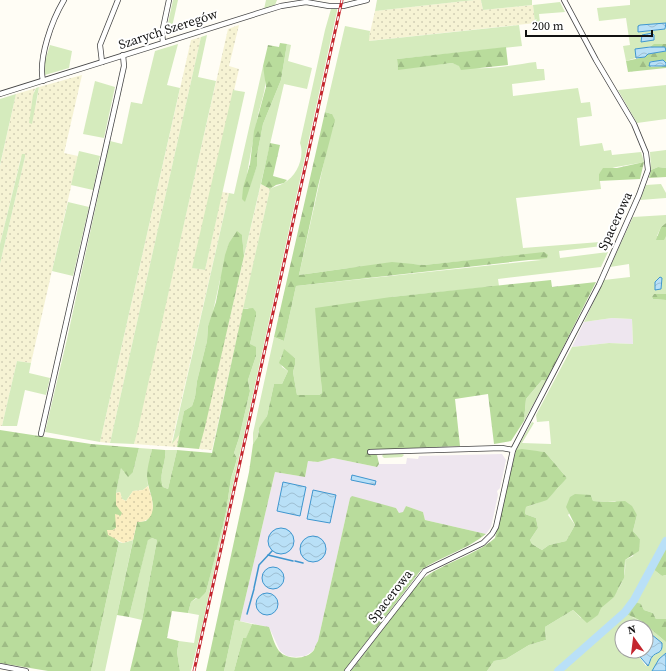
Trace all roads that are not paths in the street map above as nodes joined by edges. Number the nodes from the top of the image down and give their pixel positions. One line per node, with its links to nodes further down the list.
1 (64, 0): 11 (street)
2 (118, 0): 10 (street)
3 (169, 0): 8 (street)
4 (281, 0): 7 (street)
5 (368, 0): 7 (street, Szarych Szeregów)
6 (564, 0): 14 (street, Spacerowa)
7 (281, 6): 8 (street, Szarych Szeregów)
8 (163, 42): 9 (street, Szarych Szeregów)
9 (123, 55): 10 (street, Szarych Szeregów); 13 (street)
10 (102, 62): 11 (street, Szarych Szeregów)
11 (44, 81): 12 (street, Szarych Szeregów)
12 (0, 94)
13 (41, 434)
14 (513, 450): 15 (street); 18 (street, Spacerowa)
15 (370, 452)
16 (0, 666): 17 (street)
17 (26, 671)
18 (347, 671)

